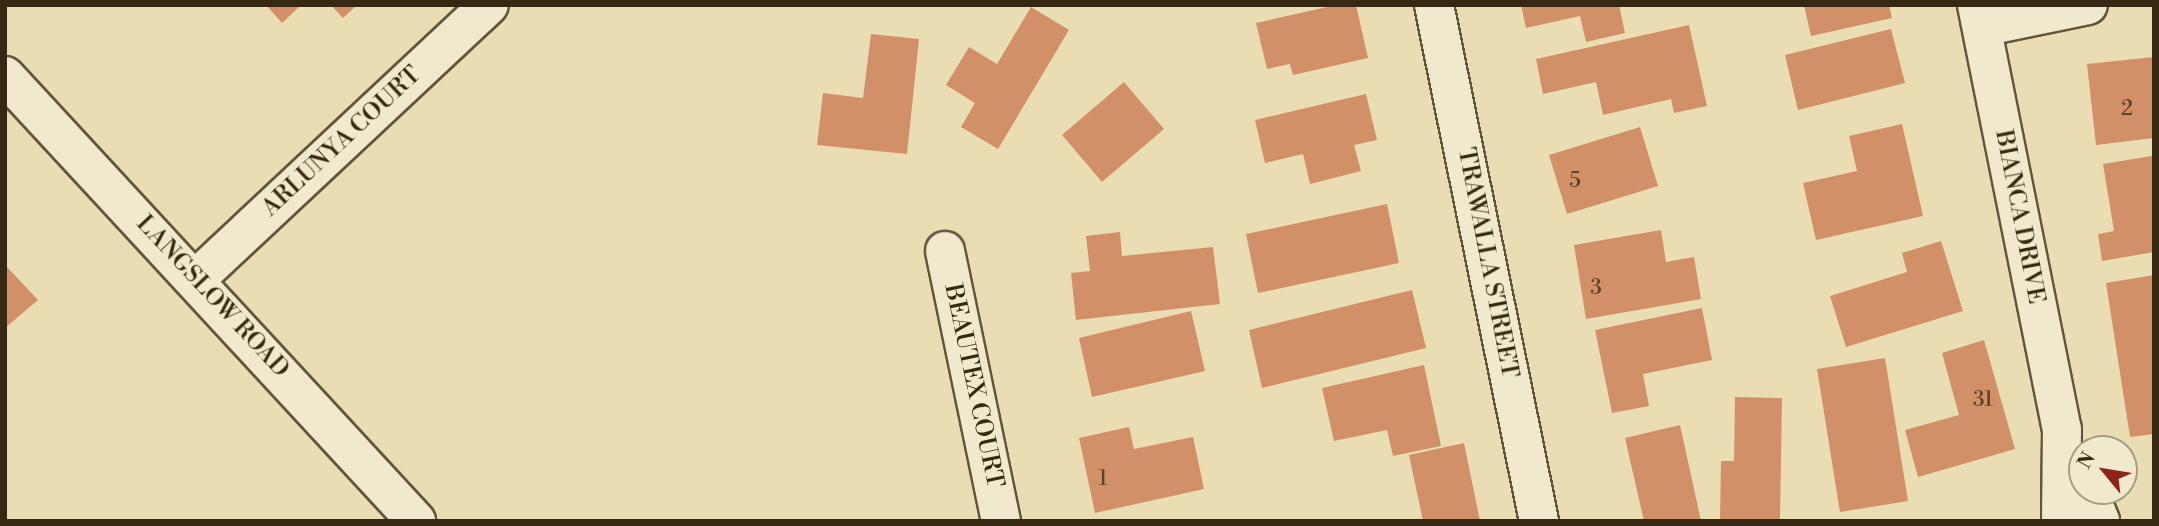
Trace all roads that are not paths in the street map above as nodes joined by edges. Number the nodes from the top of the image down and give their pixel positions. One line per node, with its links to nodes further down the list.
1 (489, 5): 7 (street, ARLUNYA COURT)
2 (1434, 5): 12 (street, TRAWALLA STREET)
3 (2088, 5): 4 (street)
4 (1979, 16): 8 (street, BIANCA DRIVE)
5 (5, 76): 7 (street, LANGSLOW ROAD)
6 (944, 251): 11 (street, BEAUTEX COURT)
7 (196, 279): 10 (street, LANGSLOW ROAD)
8 (2062, 429): 9 (street, BIANCA DRIVE); 13 (street, BIANCA DRIVE)
9 (2068, 444)
10 (416, 521)
11 (1001, 521)
12 (1539, 521)
13 (2061, 521)
14 (2072, 521): 15 (street)
15 (2100, 521)

